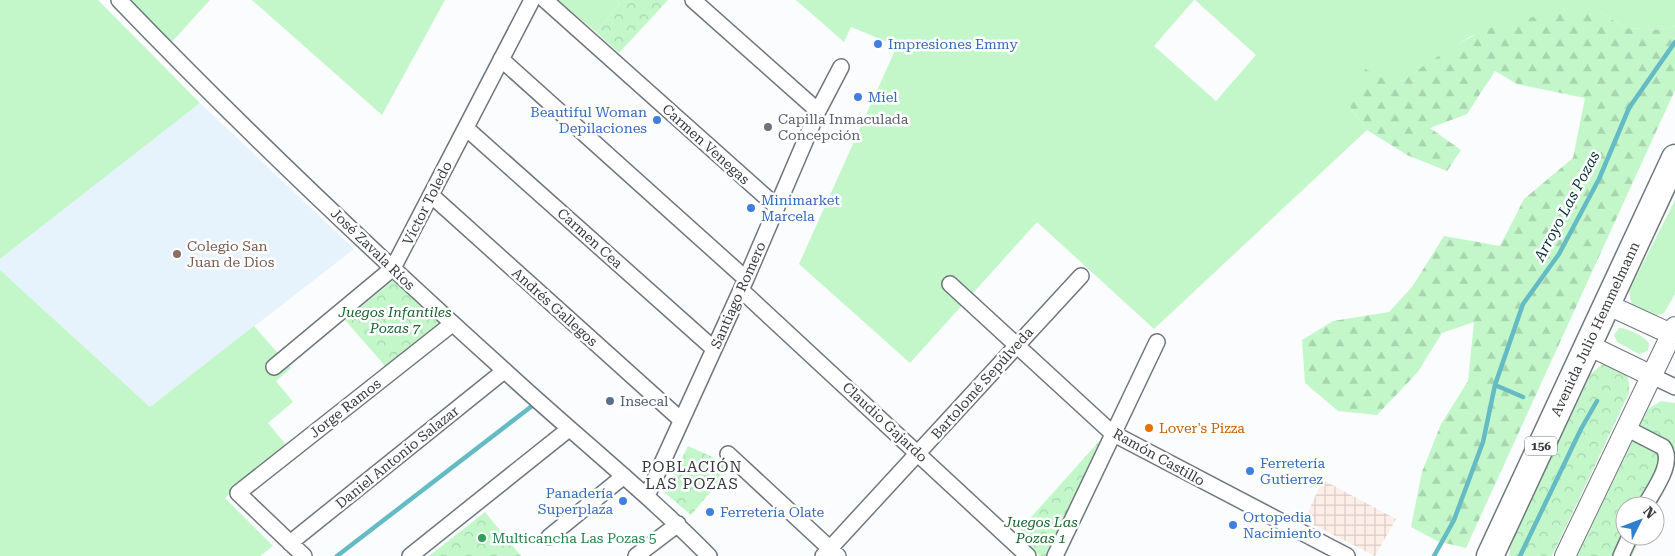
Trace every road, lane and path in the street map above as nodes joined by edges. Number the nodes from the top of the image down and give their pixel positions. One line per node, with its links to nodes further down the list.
1 (119, 0): 12 (street, José Zavala Ríos)
2 (532, 0): 5 (street, Víctor Toledo)
3 (545, 0): 11 (street, Carmen Venegas)
4 (693, 0): 7 (street)
5 (502, 59): 8 (street, Víctor Toledo); 14 (street, Claudio Gajardo)
6 (841, 67): 7 (street, Santiago Romero)
7 (818, 111): 11 (street, Santiago Romero)
8 (466, 128): 10 (street, Víctor Toledo); 22 (street, Carmen Cea)
9 (1675, 158): 16 (highway, Avenida Julio Hemmelmann / 156)
10 (431, 195): 12 (street, Víctor Toledo); 27 (street, Andrés Gallegos)
11 (777, 207): 14 (street, Santiago Romero)
12 (393, 268): 17 (street, José Zavala Ríos); 23 (street, Víctor Toledo)
13 (1081, 276): 20 (street, Bartolomé Sepúlveda)
14 (744, 284): 22 (street, Santiago Romero); 31 (street, Claudio Gajardo)
15 (950, 284): 20 (street, Ramón Castillo)
16 (1606, 304): 18 (street); 21 (highway, Avenida Julio Hemmelmann / 156)
17 (452, 324): 24 (street, José Zavala Ríos); 38 (street, Jorge Ramos)
18 (1674, 333): 25 (street)
19 (1158, 342): 30 (street)
20 (1015, 345): 30 (street, Ramón Castillo); 31 (street, Bartolomé Sepúlveda)
21 (1588, 345): 25 (street); 47 (highway, Avenida Julio Hemmelmann / 156)
22 (714, 349): 27 (street, Santiago Romero)
23 (274, 367)
24 (504, 371): 29 (street, José Zavala Ríos); 38 (street, Daniel Antonio Salazar)
25 (1652, 376): 26 (street); 28 (street)
26 (1675, 387)
27 (680, 419): 34 (street, Santiago Romero)
28 (1626, 428): 35 (street); 48 (street)
29 (569, 429): 33 (street, José Zavala Ríos); 41 (street)
30 (1112, 433): 45 (street); 46 (street, Ramón Castillo)
31 (919, 453): 39 (street, Bartolomé Sepúlveda); 44 (street, Claudio Gajardo)
32 (728, 454): 39 (street)
33 (624, 476): 34 (street, José Zavala Ríos); 37 (street)
34 (647, 496): 36 (street, José Zavala Ríos)
35 (1650, 496)
36 (678, 524): 42 (street); 43 (street, José Zavala Ríos)
37 (550, 537)
38 (290, 543): 40 (street)
39 (831, 554)
40 (304, 556)
41 (410, 556)
42 (636, 556)
43 (709, 556)
44 (1028, 556)
45 (1055, 556)
46 (1347, 556)
47 (1490, 556)
48 (1565, 556)

